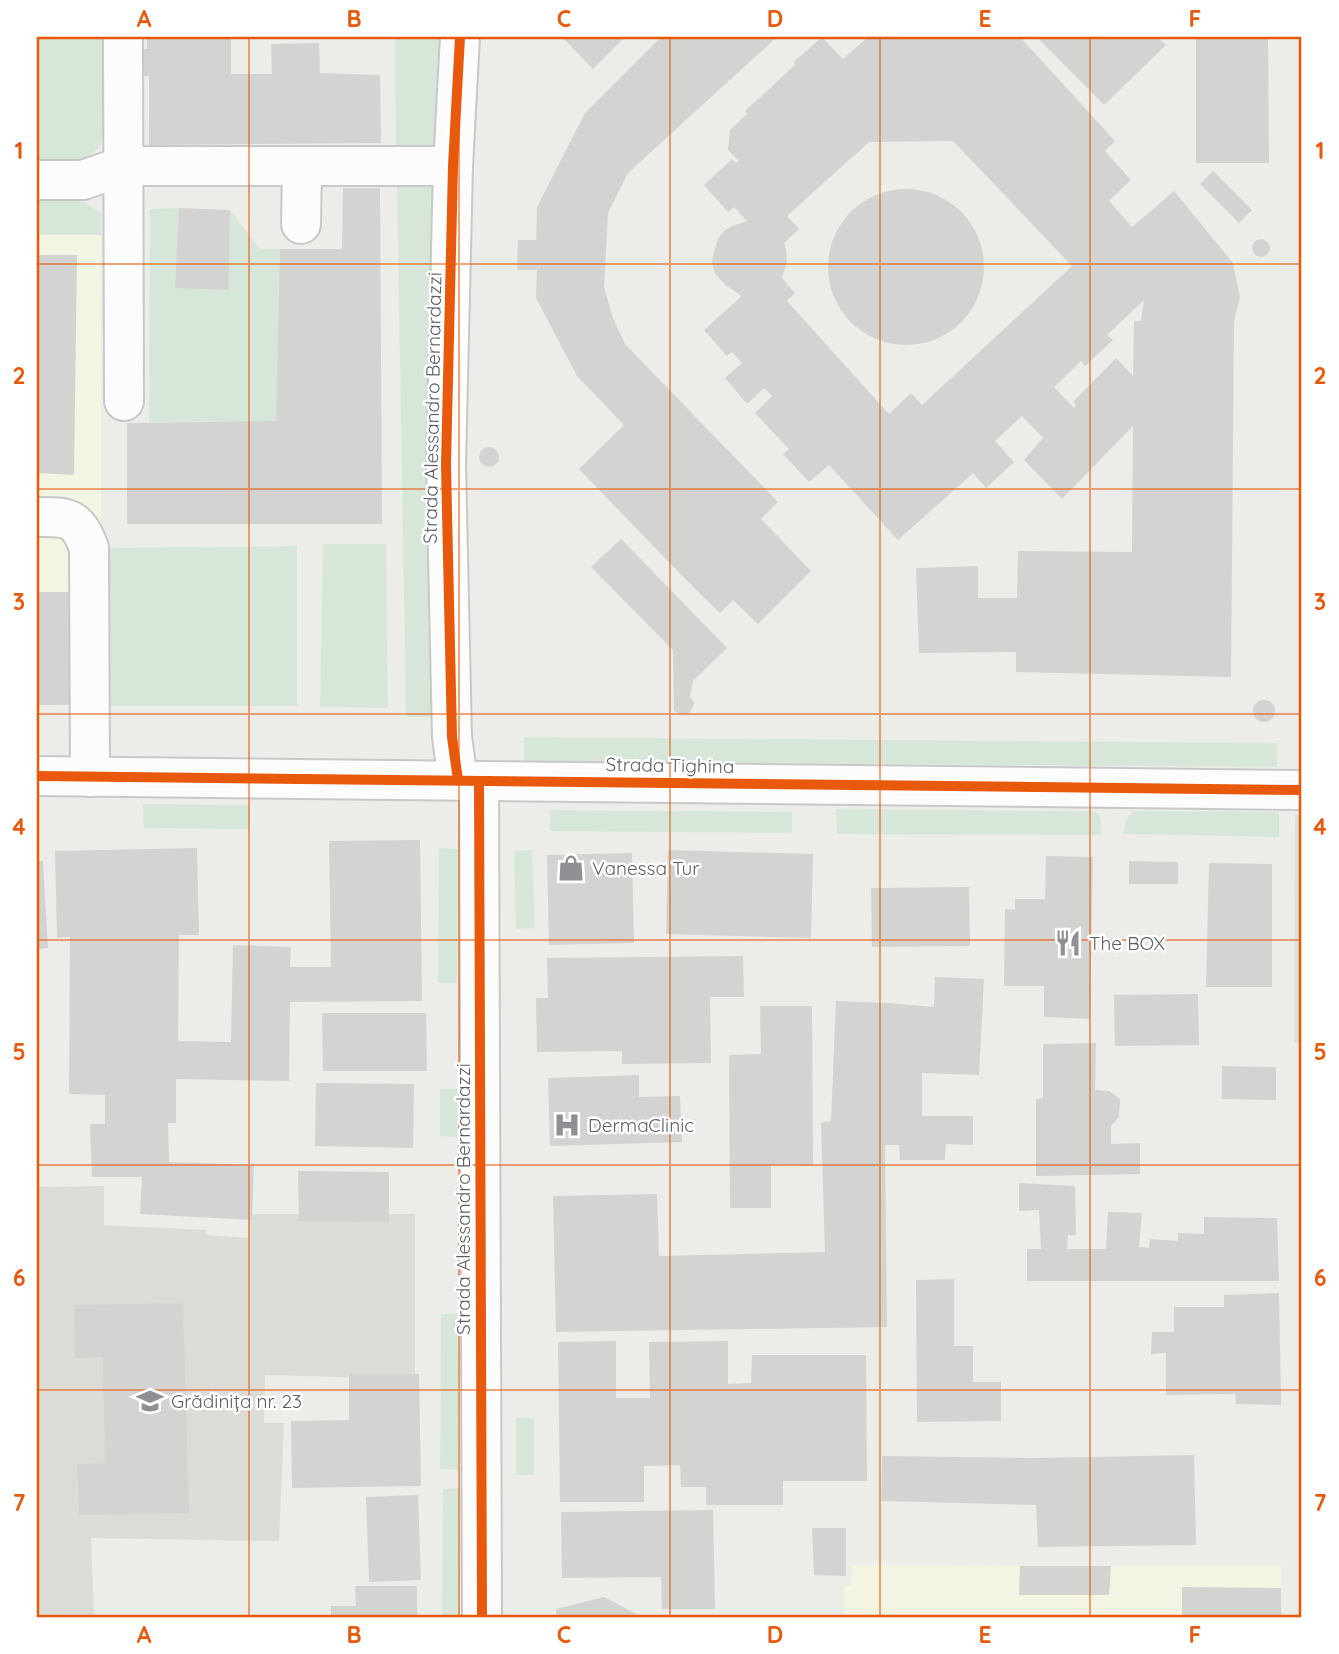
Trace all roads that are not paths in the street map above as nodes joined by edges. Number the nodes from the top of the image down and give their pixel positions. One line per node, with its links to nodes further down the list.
1 (124, 37): 3 (street)
2 (460, 37): 4 (street, Strada Alessandro Bernardazzi)
3 (123, 166): 5 (street); 6 (street); 8 (street)
4 (453, 166): 5 (street); 12 (street, Strada Alessandro Bernardazzi)
5 (302, 167): 7 (street)
6 (37, 180)
7 (301, 224)
8 (124, 401)
9 (37, 517): 11 (street)
10 (37, 776): 11 (street, Strada Tighina)
11 (90, 777): 12 (street, Strada Tighina)
12 (468, 780): 13 (street, Strada Tighina); 14 (street, Strada Alessandro Bernardazzi)
13 (1302, 790)
14 (482, 1617)

